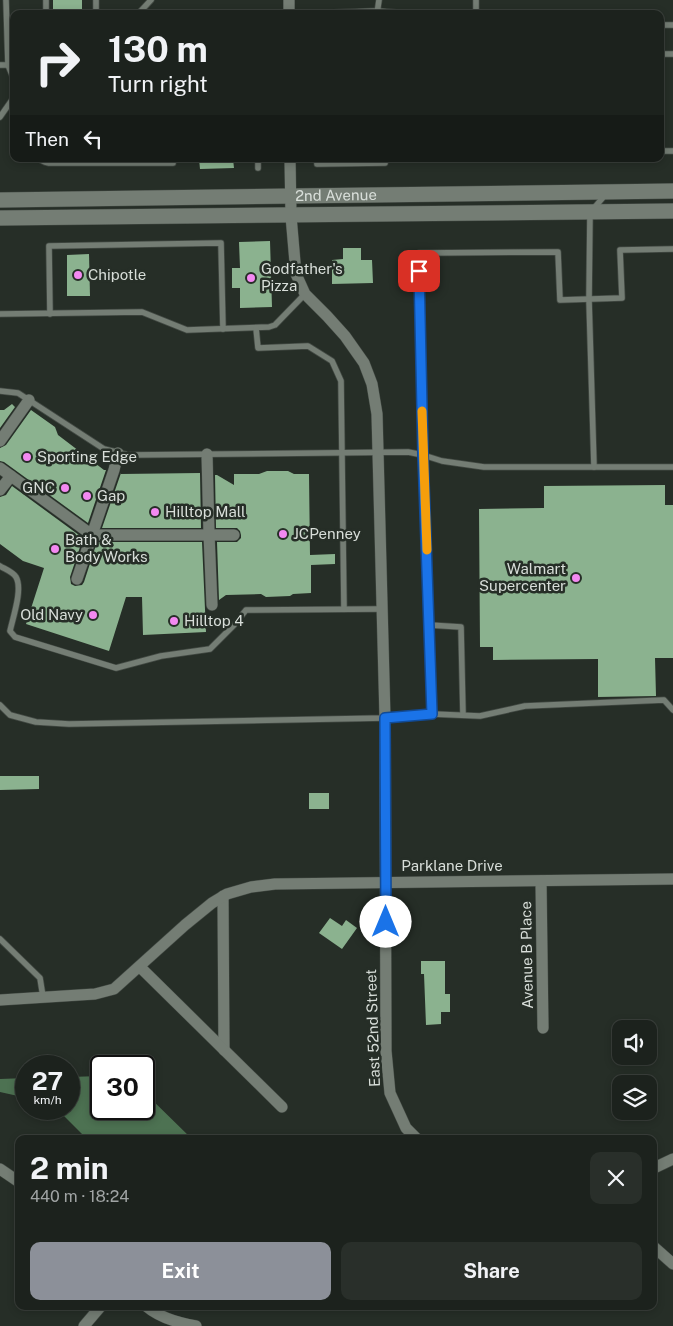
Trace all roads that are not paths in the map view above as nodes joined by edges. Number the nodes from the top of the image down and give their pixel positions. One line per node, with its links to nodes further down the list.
1 (6, 0): 5 (lane)
2 (151, 0): 3 (lane)
3 (142, 10)
4 (0, 65): 5 (lane)
5 (8, 65): 6 (lane)
6 (10, 70)
7 (10, 103): 8 (lane)
8 (0, 117)
9 (46, 162): 10 (lane)
10 (72, 162)
11 (258, 162): 15 (lane)
12 (290, 162): 18 (street)
13 (317, 162): 14 (lane)
14 (385, 162)
15 (258, 168)
16 (673, 191): 17 (main road, 2nd Avenue)
17 (608, 192): 18 (main road, 2nd Avenue); 21 (lane)
18 (290, 196): 19 (main road, 2nd Avenue); 22 (street)
19 (0, 200)
20 (673, 212): 21 (main road, 2nd Avenue)
21 (590, 213): 22 (main road, 2nd Avenue); 26 (lane)
22 (291, 216): 23 (main road, 2nd Avenue); 25 (street)
23 (0, 218)
24 (673, 249): 26 (lane)
25 (305, 294): 30 (lane); 35 (street, East 52nd Street)
26 (589, 300): 38 (lane); 39 (lane)
27 (0, 314): 28 (lane)
28 (50, 314): 29 (lane); 29 (lane)
29 (223, 328): 30 (lane)
30 (256, 328): 34 (lane)
31 (0, 391): 32 (lane)
32 (29, 400): 33 (street); 36 (lane)
33 (0, 441)
34 (342, 452): 35 (lane); 37 (lane); 50 (lane)
35 (378, 452): 38 (lane); 51 (street, East 52nd Street)
36 (118, 453): 37 (lane); 46 (street)
37 (207, 454): 44 (street)
38 (423, 455): 39 (lane); 52 (lane)
39 (594, 467): 40 (lane)
40 (673, 467)
41 (0, 468): 42 (street)
42 (11, 476): 43 (street); 46 (street)
43 (0, 490)
44 (209, 534): 45 (street); 46 (street); 49 (street)
45 (234, 535)
46 (92, 536): 48 (street)
47 (0, 566): 50 (lane)
48 (77, 579)
49 (212, 605)
50 (344, 609): 51 (lane)
51 (382, 609): 57 (street, East 52nd Street)
52 (429, 625): 55 (lane); 56 (lane)
53 (0, 705): 57 (lane)
54 (673, 710): 56 (lane)
55 (432, 714): 56 (lane); 57 (lane)
56 (463, 715)
57 (385, 718): 60 (street, East 52nd Street)
58 (673, 879): 59 (street, Parklane Drive)
59 (541, 881): 60 (street, Parklane Drive); 66 (street, Avenue B Place)
60 (385, 882): 61 (street, Parklane Drive); 69 (street, East 52nd Street)
61 (223, 896): 63 (street, Parklane Drive); 67 (street)
62 (0, 939): 64 (lane)
63 (140, 967): 64 (street, Parklane Drive); 67 (street)
64 (43, 998): 65 (street, Parklane Drive)
65 (0, 1000)
66 (543, 1028)
67 (224, 1050): 68 (street)
68 (282, 1107)
69 (413, 1135)
70 (673, 1159): 71 (street)
71 (657, 1167)
72 (0, 1169): 73 (street)
73 (15, 1179)
74 (657, 1250): 75 (street)
75 (673, 1264)
76 (98, 1310): 78 (street)
77 (151, 1310): 79 (street)
78 (84, 1326)
79 (196, 1326)

